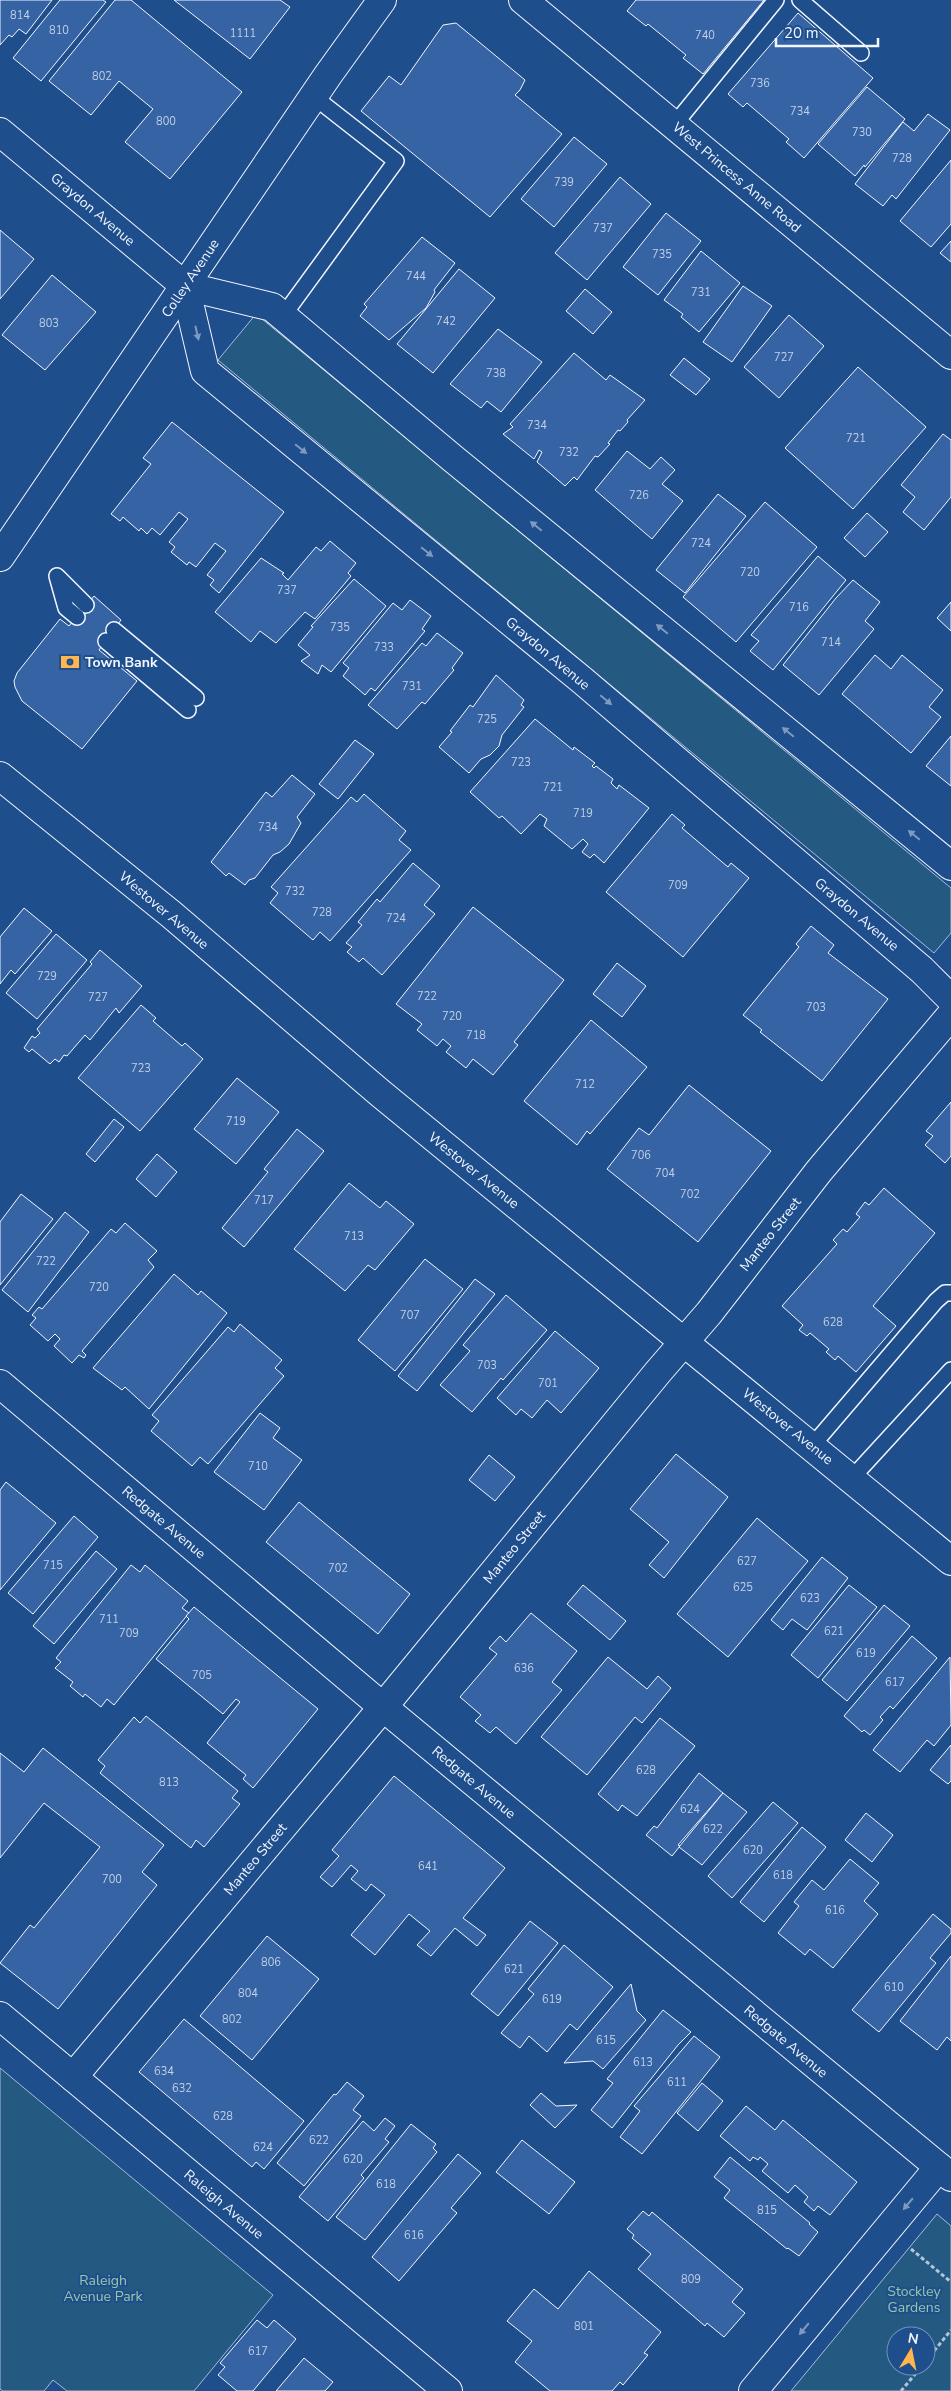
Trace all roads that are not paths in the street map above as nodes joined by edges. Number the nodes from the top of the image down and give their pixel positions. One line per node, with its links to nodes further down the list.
1 (382, 0): 6 (street, Colley Avenue)
2 (523, 0): 7 (street, West Princess Anne Road)
3 (776, 0): 7 (lane)
4 (800, 0): 5 (lane)
5 (860, 53)
6 (314, 96): 9 (street, Colley Avenue); 10 (lane)
7 (674, 125): 11 (street, West Princess Anne Road)
8 (0, 132): 9 (street, Graydon Avenue)
9 (185, 286): 10 (street, Graydon Avenue); 12 (street, Colley Avenue); 19 (street, Graydon Avenue, one-way to 19)
10 (284, 316): 18 (street, Graydon Avenue, one-way to 10)
11 (951, 355)
12 (0, 556)
13 (57, 576): 14 (lane)
14 (81, 611)
15 (110, 635): 16 (lane)
16 (192, 704)
17 (0, 776): 22 (street, Westover Avenue)
18 (951, 866)
19 (951, 999)
20 (951, 1016): 22 (street, Manteo Street)
21 (951, 1292): 25 (lane)
22 (684, 1340): 25 (street, Westover Avenue); 28 (street, Manteo Street)
23 (951, 1370): 26 (lane)
24 (0, 1384): 28 (street, Redgate Avenue)
25 (812, 1446): 26 (street, Westover Avenue)
26 (851, 1479): 27 (street, Westover Avenue)
27 (951, 1561)
28 (382, 1707): 30 (street, Manteo Street); 31 (street, Redgate Avenue)
29 (0, 2016): 30 (street, Raleigh Avenue)
30 (72, 2076): 32 (street, Raleigh Avenue)
31 (945, 2172): 33 (street, one-way to 33)
32 (448, 2391)
33 (753, 2391)

